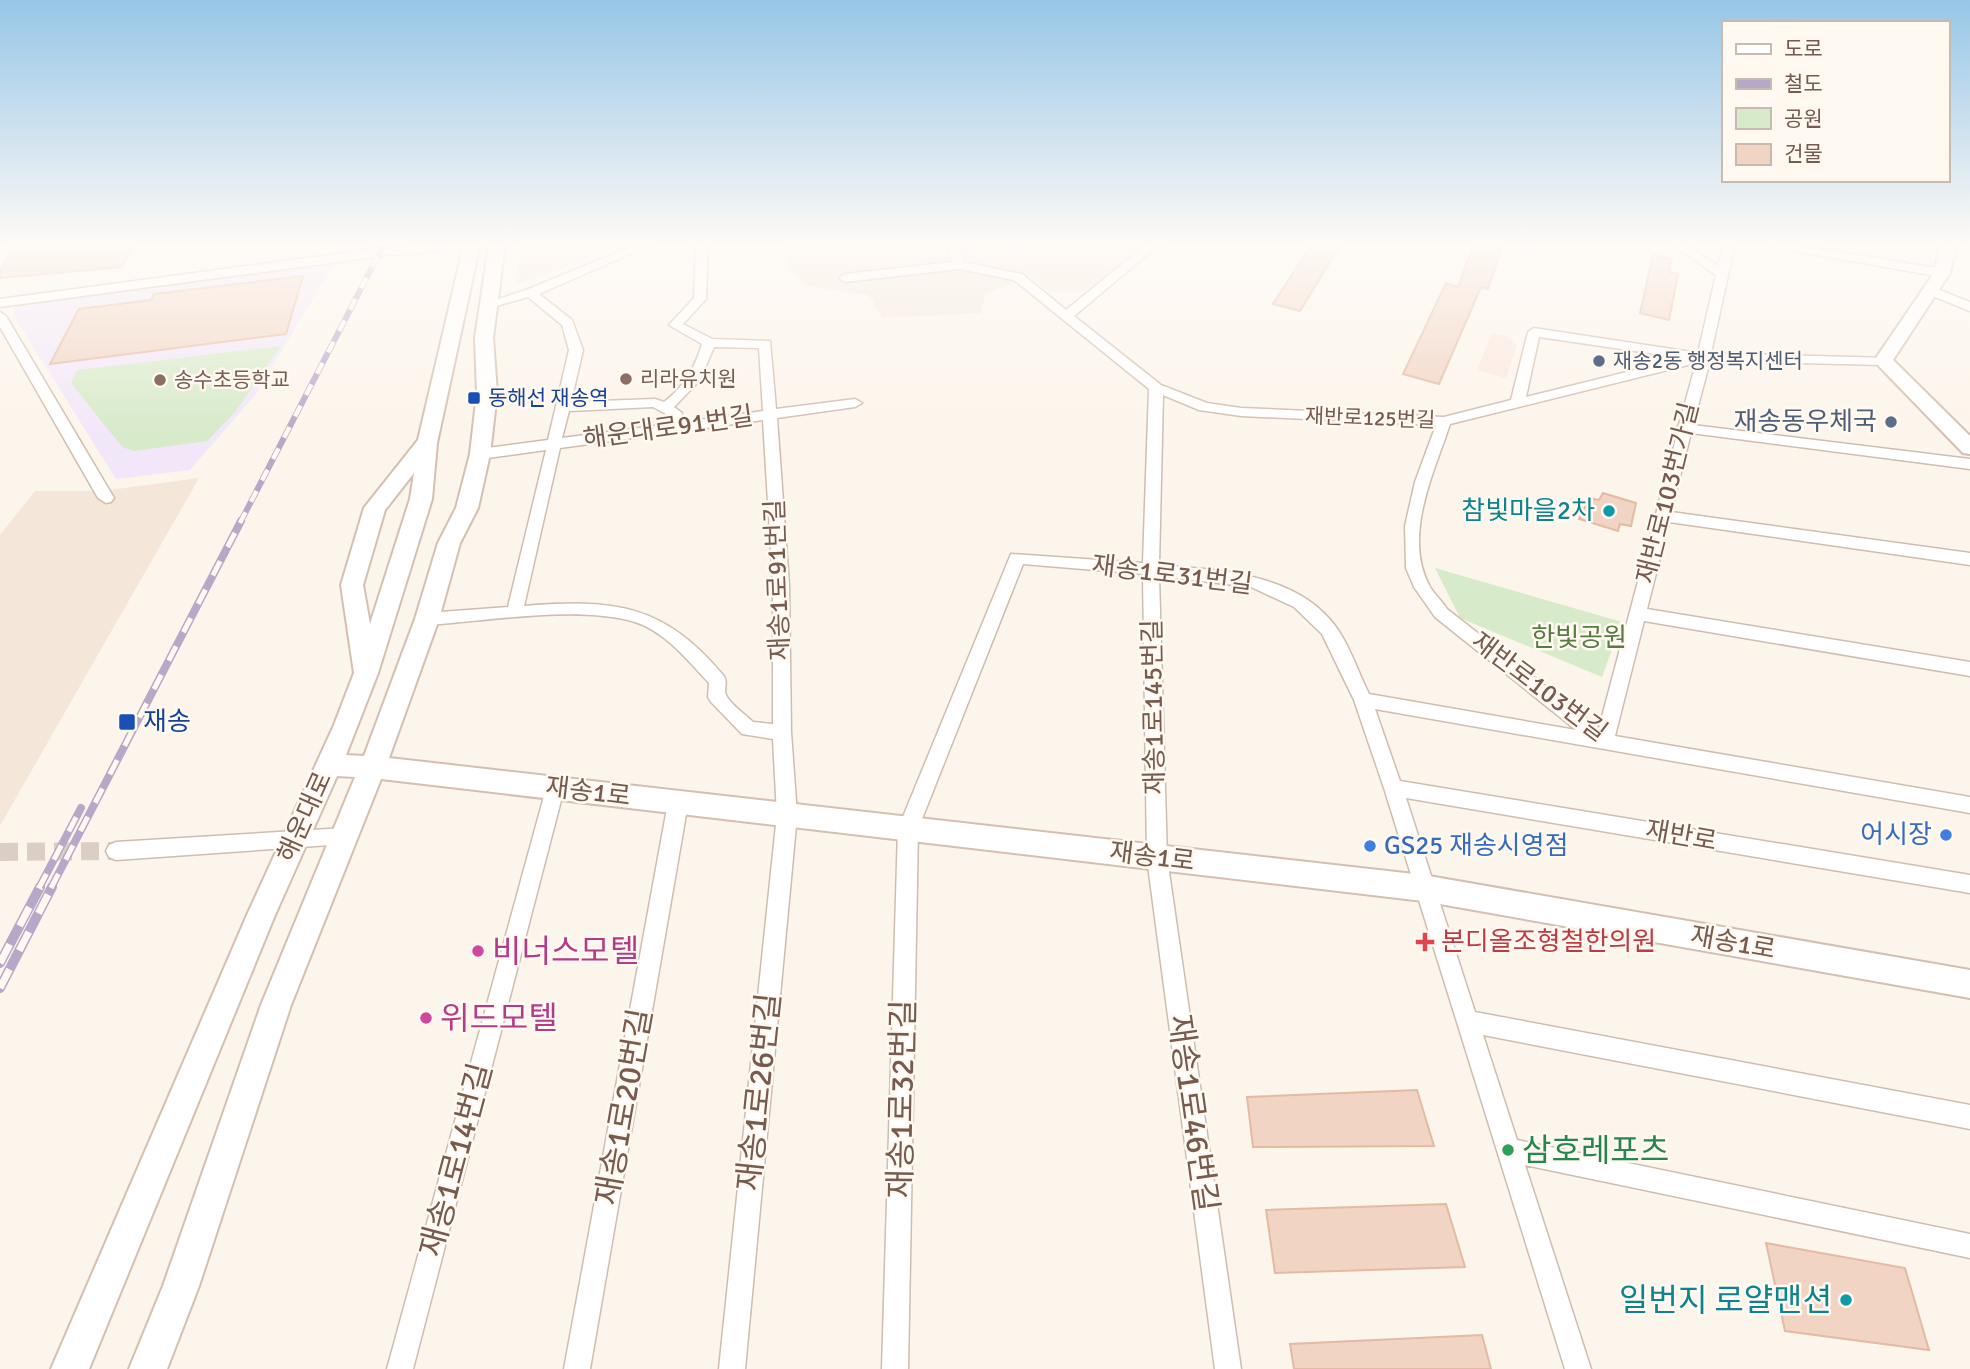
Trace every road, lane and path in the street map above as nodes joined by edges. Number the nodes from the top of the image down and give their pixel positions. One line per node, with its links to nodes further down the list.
1 (458, 308): 23 (main road, 해운대로)
2 (488, 308): 26 (main road, 해운대로)
3 (549, 308): 17 (street)
4 (691, 308): 11 (street)
5 (1056, 308): 10 (street, 재반로125번길)
6 (1076, 308): 10 (street)
7 (1715, 308): 12 (street, 재반로103번가길)
8 (1920, 308): 13 (main road)
9 (0, 316): 28 (street)
10 (1066, 316): 14 (street, 재반로125번길)
11 (709, 342): 18 (street); 19 (street, 재송1로91번길)
12 (1704, 357): 13 (street, 재반로125번길); 16 (street, 재반로125번길); 16 (street); 22 (street, 재반로103번가길)
13 (1882, 361): 25 (main road)
14 (1156, 388): 20 (street, 재반로125번길); 31 (street, 재송1로145번길)
15 (855, 403): 19 (street, 해운대로91번길)
16 (1517, 405): 20 (street, 재반로125번길)
17 (562, 407): 18 (street); 24 (street)
18 (664, 408): 21 (street)
19 (771, 414): 21 (street, 해운대로91번길); 38 (street, 재송1로91번길)
20 (1444, 421): 39 (street, 재반로103번길)
21 (677, 427): 24 (street, 해운대로91번길)
22 (1683, 428): 27 (street); 29 (street, 재반로103번가길)
23 (427, 443): 36 (main road, 해운대로); 36 (main road)
24 (553, 444): 26 (street, 해운대로91번길); 32 (street)
25 (1970, 448)
26 (480, 454): 34 (main road, 해운대로)
27 (1970, 464)
28 (106, 498)
29 (1661, 516): 30 (street); 33 (street, 재반로103번가길)
30 (1970, 559)
31 (1151, 570): 37 (street, 재송1로31번길); 47 (street, 재송1로31번길); 51 (street, 재송1로145번길)
32 (515, 611): 34 (street); 38 (street)
33 (1637, 614): 35 (street); 39 (street, 재반로103번가길)
34 (427, 619): 41 (main road, 해운대로)
35 (1970, 669)
36 (366, 673): 40 (main road, 해운대로)
37 (1363, 701): 39 (street); 42 (street, 재송1로31번길)
38 (782, 733): 46 (street, 재송1로91번길)
39 (1604, 742): 45 (street, 재반로103번길)
40 (328, 765): 41 (main road, 재송1로); 49 (main road, 해운대로)
41 (371, 767): 43 (main road, 재송1로); 48 (main road, 해운대로)
42 (1393, 788): 52 (street, 재반로); 53 (street, 재송1로31번길)
43 (555, 789): 44 (main road, 재송1로); 61 (street, 재송1로14번길)
44 (678, 803): 46 (main road, 재송1로); 62 (street, 재송1로20번길)
45 (1970, 805)
46 (787, 815): 47 (main road, 재송1로); 63 (street, 재송1로26번길)
47 (908, 829): 51 (main road, 재송1로); 64 (street, 재송1로32번길)
48 (345, 836): 49 (street); 60 (main road, 해운대로)
49 (296, 839): 50 (street); 59 (main road, 해운대로)
50 (116, 851)
51 (1157, 858): 53 (main road, 재송1로); 65 (street, 재송1로46번길)
52 (1970, 884)
53 (1423, 888): 54 (main road, 재송1로); 55 (street, 재송1로31번길)
54 (1970, 984)
55 (1466, 1021): 56 (street); 57 (street, 재송1로31번길)
56 (1970, 1117)
57 (1508, 1150): 58 (street); 66 (street, 재송1로31번길)
58 (1970, 1246)
59 (70, 1369)
60 (148, 1369)
61 (400, 1369)
62 (577, 1369)
63 (732, 1369)
64 (895, 1369)
65 (1228, 1369)
66 (1578, 1369)

